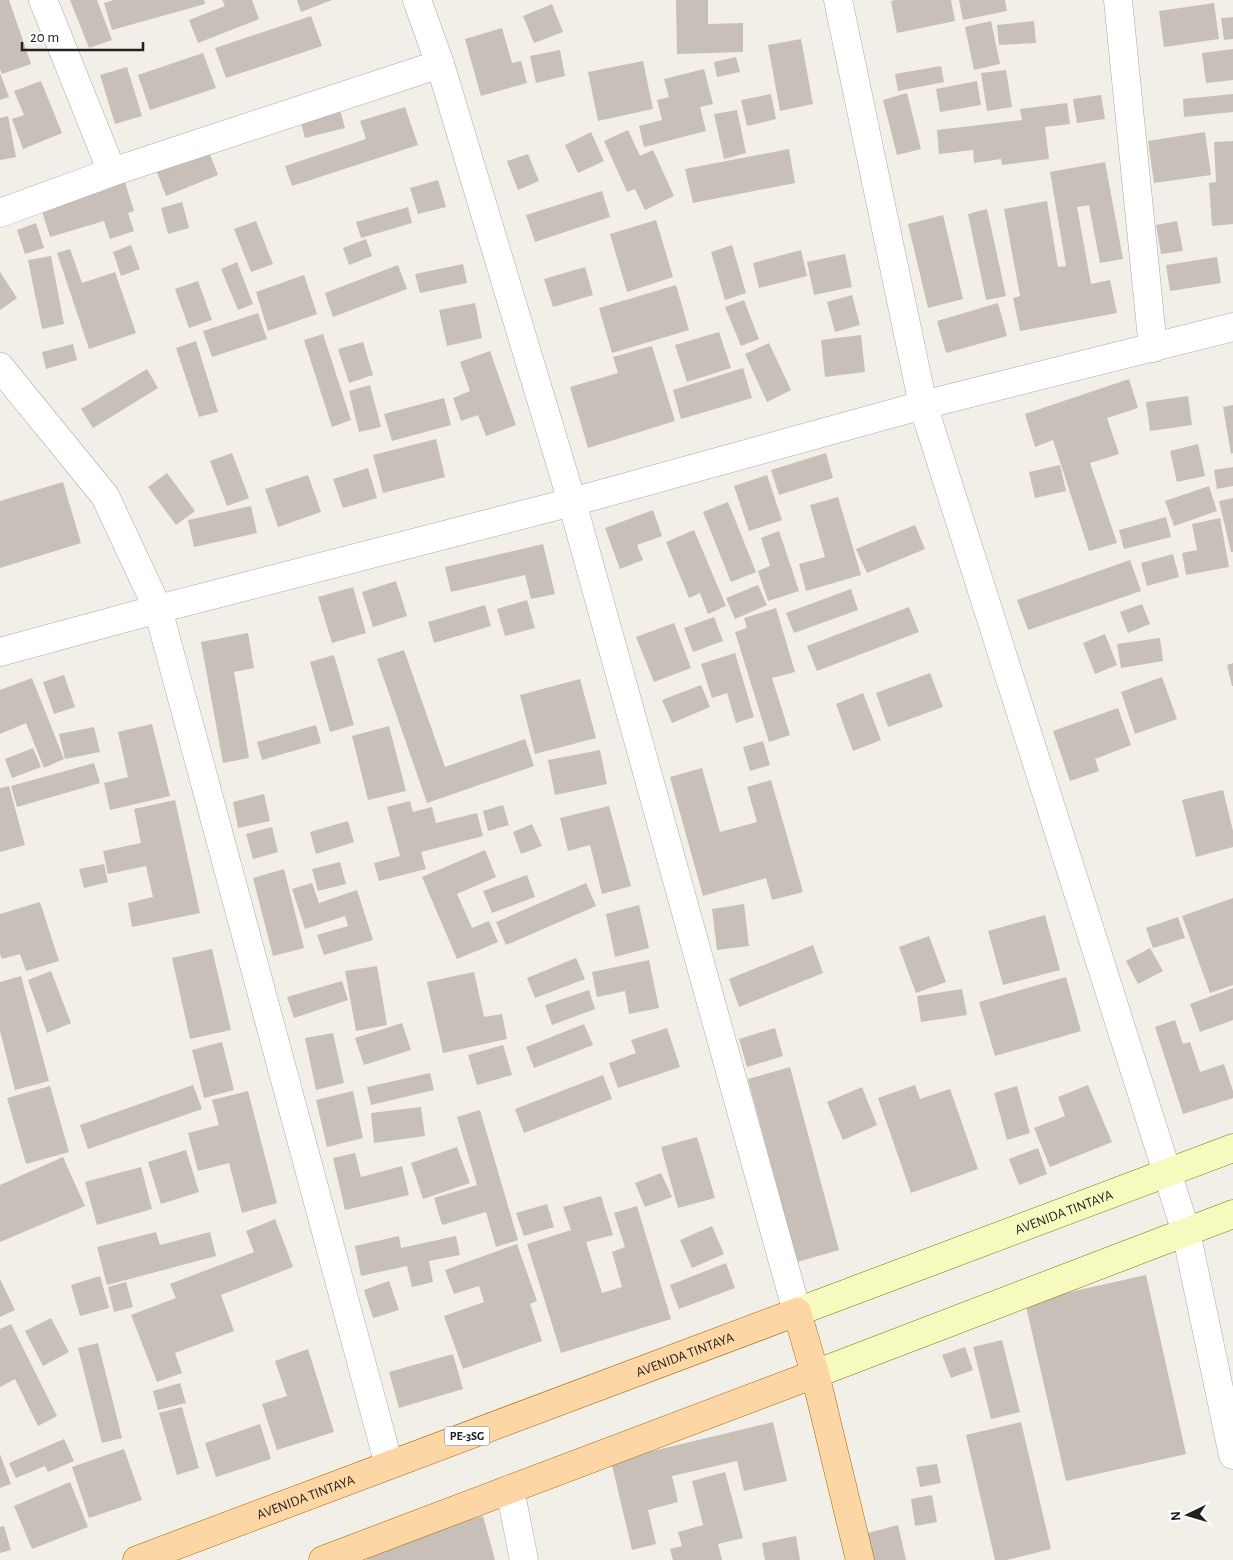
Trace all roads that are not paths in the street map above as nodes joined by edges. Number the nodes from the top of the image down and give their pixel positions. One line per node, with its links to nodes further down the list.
1 (44, 0): 6 (street)
2 (417, 0): 5 (street)
3 (838, 0): 11 (street)
4 (1118, 0): 9 (street)
5 (440, 64): 6 (street); 12 (street)
6 (112, 172): 7 (street)
7 (0, 213)
8 (1233, 327): 9 (street)
9 (1153, 348): 11 (street)
10 (0, 367): 13 (street)
11 (924, 405): 12 (street); 16 (street)
12 (572, 502): 13 (street); 19 (street)
13 (158, 609): 14 (street); 22 (street)
14 (0, 652)
15 (1233, 1148): 16 (main road, AVENIDA TINTAYA / PE-3SG)
16 (1168, 1172): 18 (street); 19 (main road, AVENIDA TINTAYA / PE-3SG)
17 (1233, 1214): 18 (main road)
18 (1186, 1232): 20 (main road); 21 (street)
19 (797, 1312): 20 (main road); 22 (main road, AVENIDA TINTAYA / PE-3SG)
20 (815, 1374): 23 (main road); 27 (main road)
21 (1233, 1455)
22 (389, 1465): 24 (main road, AVENIDA TINTAYA / PE-3SG)
23 (510, 1489): 25 (main road); 26 (street)
24 (137, 1560)
25 (323, 1560)
26 (524, 1560)
27 (860, 1560)

